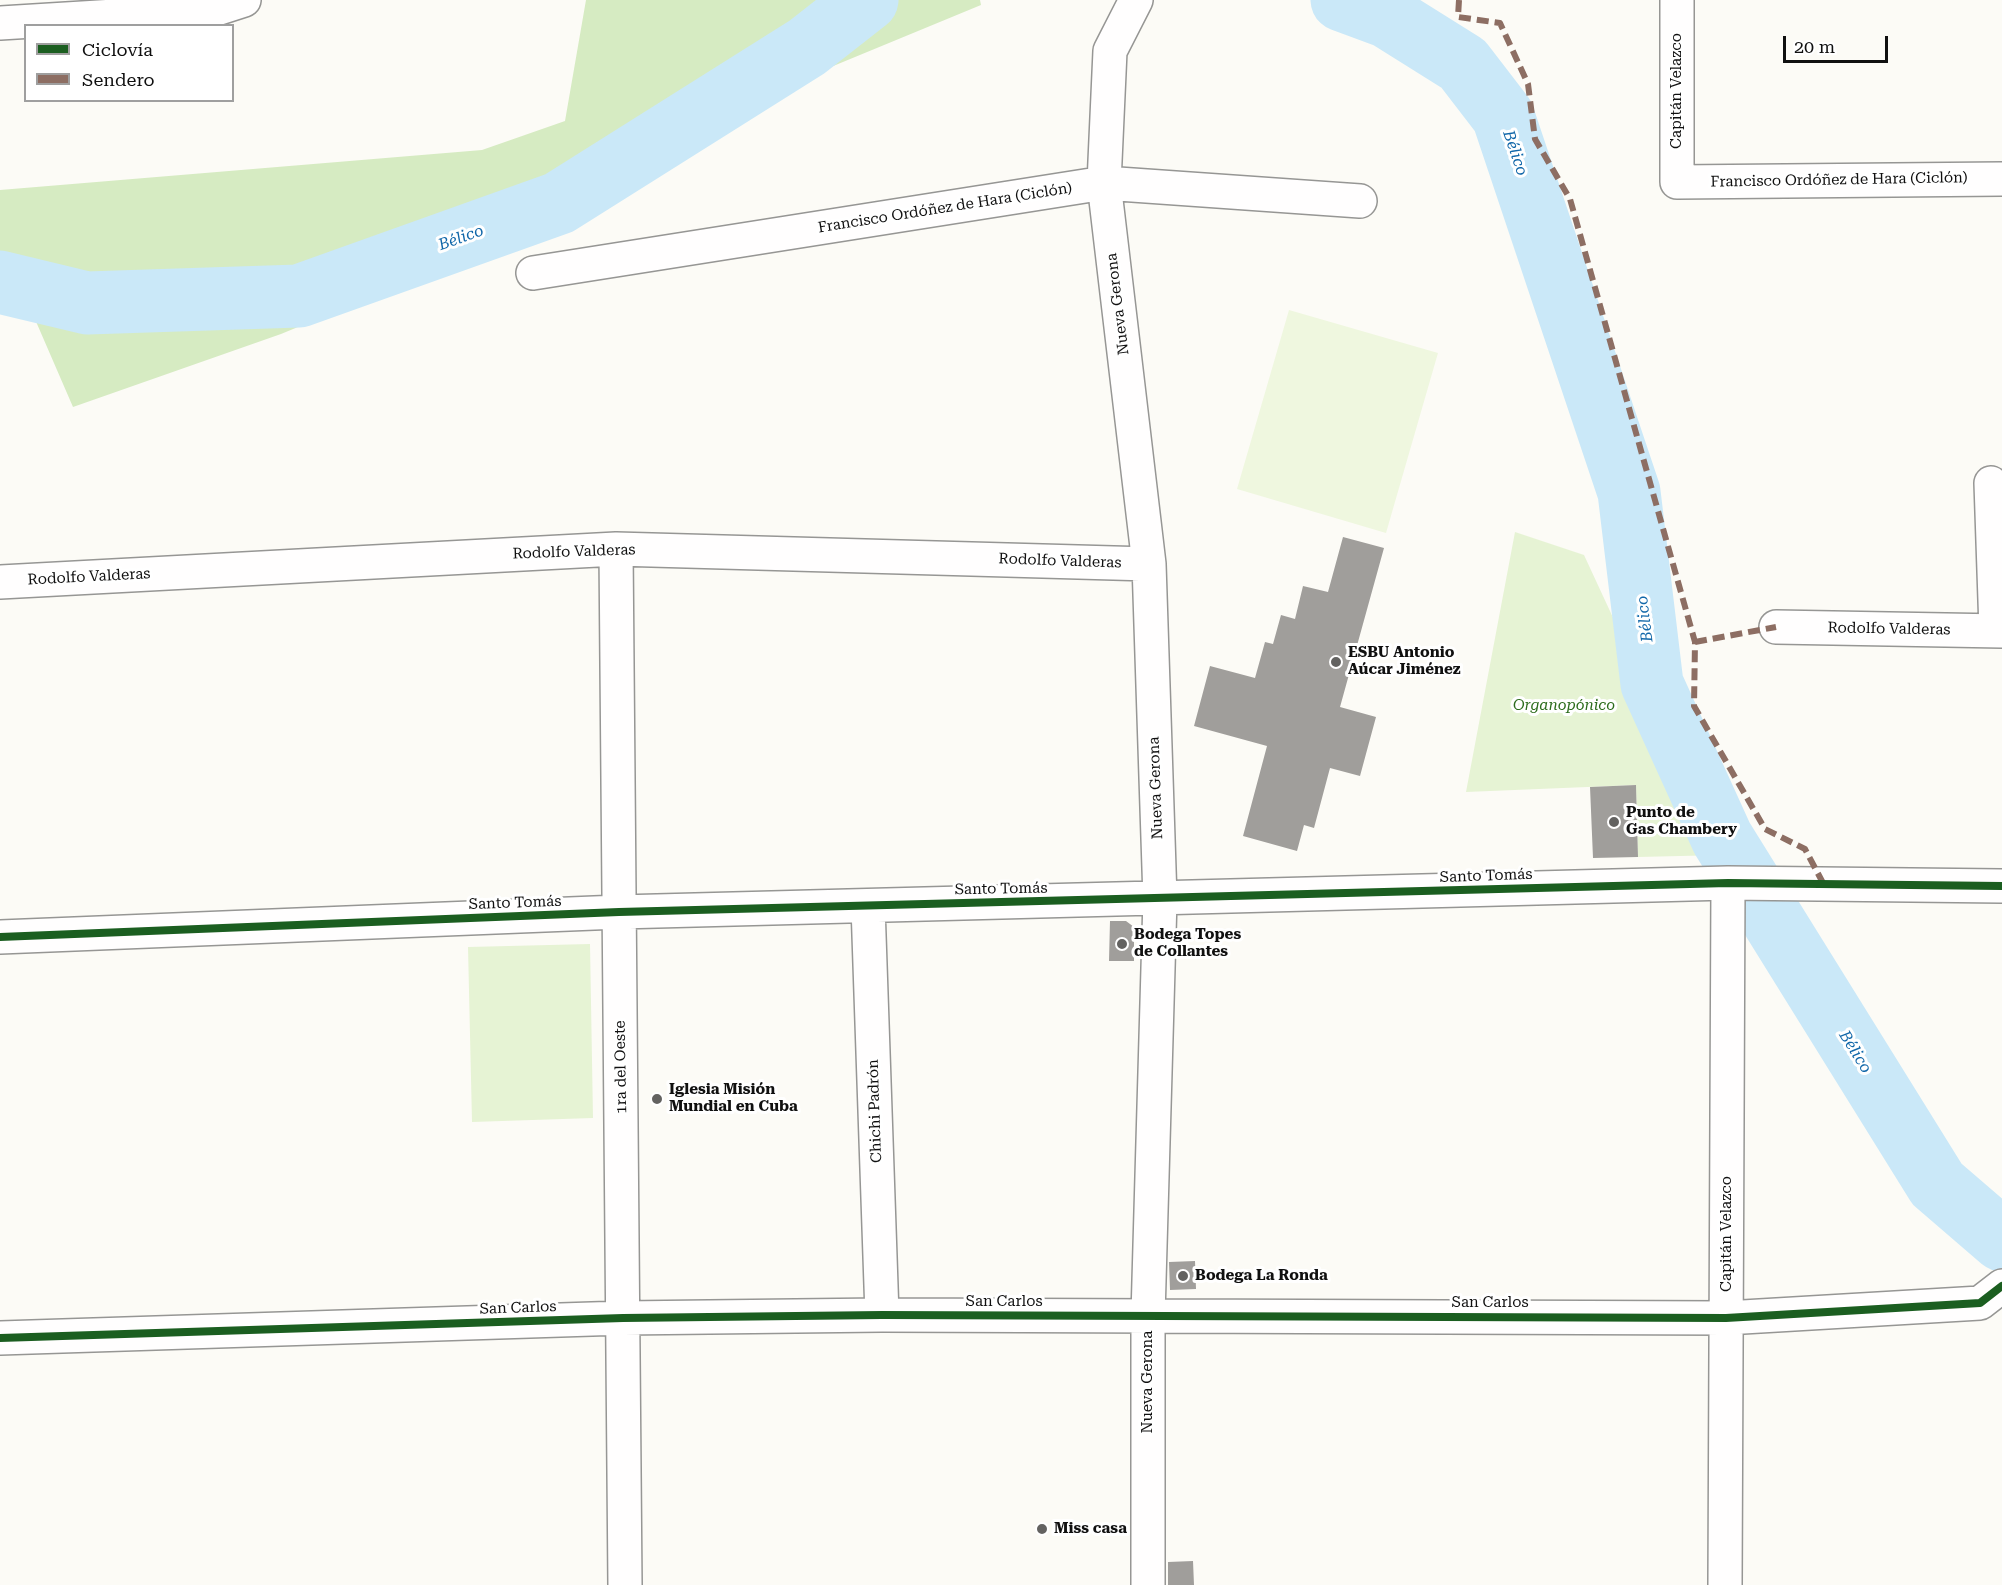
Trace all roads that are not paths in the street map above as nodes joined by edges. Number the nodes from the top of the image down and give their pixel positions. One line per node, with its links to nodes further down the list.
1 (244, 0): 4 (street)
2 (1136, 0): 8 (street, Nueva Gerona)
3 (1677, 0): 7 (street, Capitán Velazco)
4 (102, 8): 5 (street)
5 (0, 23)
6 (2002, 179): 7 (street, Francisco Ordóñez de Hara (Ciclón))
7 (1677, 182)
8 (1104, 183): 9 (street, Francisco Ordóñez de Hara (Ciclón)); 10 (street, Francisco Ordóñez de Hara (Ciclón)); 13 (street, Nueva Gerona)
9 (1360, 201)
10 (533, 273)
11 (1991, 483): 16 (street)
12 (616, 549): 13 (street, Rodolfo Valderas); 14 (street, Rodolfo Valderas); 21 (street, 1ra del Oeste)
13 (1149, 564): 19 (street, Nueva Gerona)
14 (0, 582)
15 (1776, 627): 16 (street, Rodolfo Valderas)
16 (1999, 631)
17 (1728, 883): 18 (street, Santo Tomás); 19 (street, Santo Tomás); 27 (street, Capitán Velazco)
18 (2002, 886)
19 (1160, 899): 20 (street, Santo Tomás); 25 (street, Nueva Gerona)
20 (868, 906): 21 (street, Santo Tomás); 24 (street, Chichi Padrón)
21 (619, 912): 22 (street, Santo Tomás); 26 (street, 1ra del Oeste)
22 (0, 937)
23 (2002, 1286): 27 (street, San Carlos)
24 (882, 1315): 25 (street, San Carlos); 26 (street, San Carlos)
25 (1148, 1315): 27 (street, San Carlos); 30 (street, Nueva Gerona)
26 (623, 1318): 28 (street, San Carlos); 29 (street, 1ra del Oeste)
27 (1726, 1318): 31 (street, Capitán Velazco)
28 (0, 1338)
29 (625, 1585)
30 (1148, 1585)
31 (1725, 1585)

